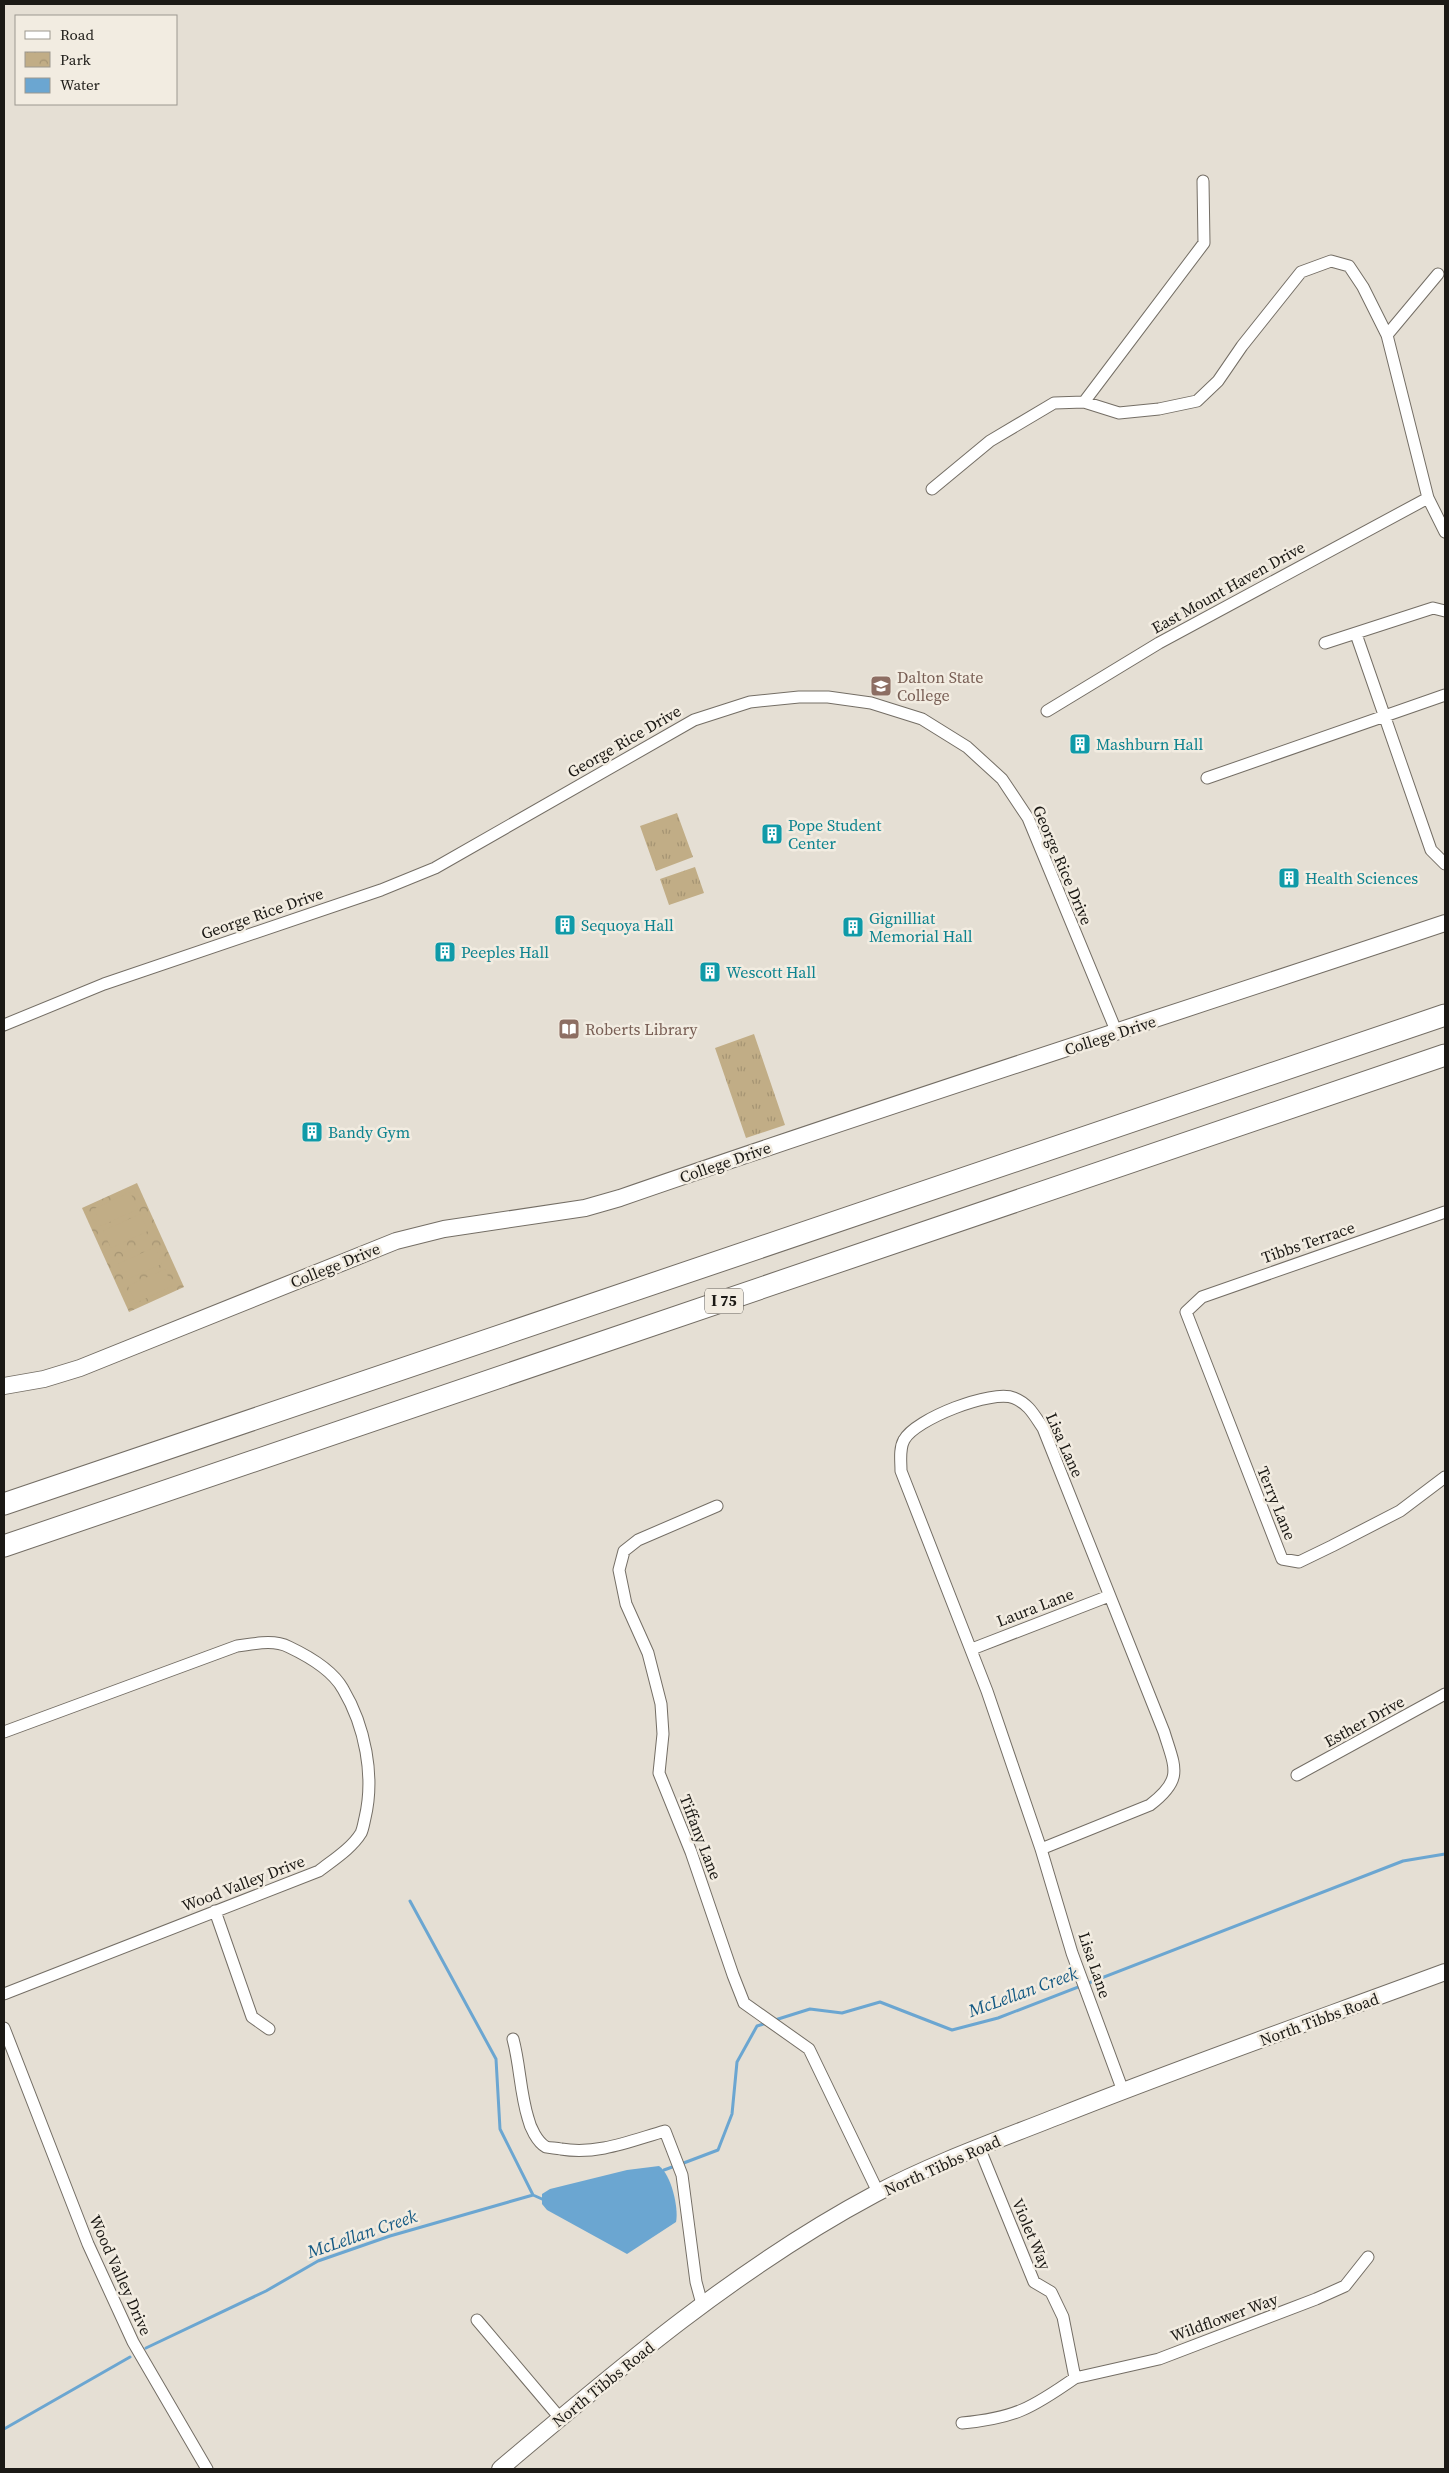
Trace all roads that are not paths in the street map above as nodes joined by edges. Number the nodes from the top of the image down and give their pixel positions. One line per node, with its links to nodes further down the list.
1 (1203, 181): 4 (street)
2 (1438, 274): 3 (street)
3 (1387, 335): 4 (street); 6 (street)
4 (1084, 402): 5 (street)
5 (932, 489)
6 (1428, 498): 7 (street); 12 (street, East Mount Haven Drive)
7 (1445, 532)
8 (1445, 611): 9 (street)
9 (1356, 634): 10 (street); 13 (street)
10 (1325, 643)
11 (1445, 695): 13 (street)
12 (1047, 711)
13 (1384, 717): 14 (street); 15 (street)
14 (1208, 778)
15 (1445, 864)
16 (1445, 923): 19 (street, College Drive)
17 (1445, 1015): 25 (highway, I 75)
18 (4, 1025): 19 (street, George Rice Drive)
19 (1117, 1033): 23 (street, College Drive)
20 (1445, 1055): 27 (highway, I 75)
21 (1445, 1212): 22 (street, Tibbs Terrace)
22 (1186, 1312): 24 (street, Terry Lane)
23 (4, 1386)
24 (1445, 1477)
25 (4, 1504)
26 (718, 1506): 42 (street, Tiffany Lane)
27 (4, 1546)
28 (1109, 1596): 29 (street, Laura Lane); 29 (street, Lisa Lane); 33 (street, Lisa Lane)
29 (972, 1648): 33 (street, Lisa Lane)
30 (1445, 1694): 32 (street, Esther Drive)
31 (4, 1732): 34 (street, Wood Valley Drive)
32 (1297, 1776)
33 (1041, 1849): 40 (street, Lisa Lane)
34 (215, 1911): 36 (street, Wood Valley Drive); 38 (street)
35 (1445, 1972): 40 (street, North Tibbs Road)
36 (4, 1994)
37 (4, 2028): 49 (street, Wood Valley Drive)
38 (269, 2029)
39 (513, 2039): 44 (street)
40 (1124, 2090): 41 (street, North Tibbs Road)
41 (979, 2147): 42 (street, North Tibbs Road); 46 (street, Violet Way)
42 (878, 2192): 44 (street, North Tibbs Road)
43 (1368, 2257): 46 (street, Wildflower Way)
44 (702, 2304): 47 (street, North Tibbs Road)
45 (477, 2320): 47 (street)
46 (1075, 2378): 48 (street)
47 (560, 2418): 50 (street, North Tibbs Road)
48 (962, 2423)
49 (207, 2469)
50 (500, 2469)

